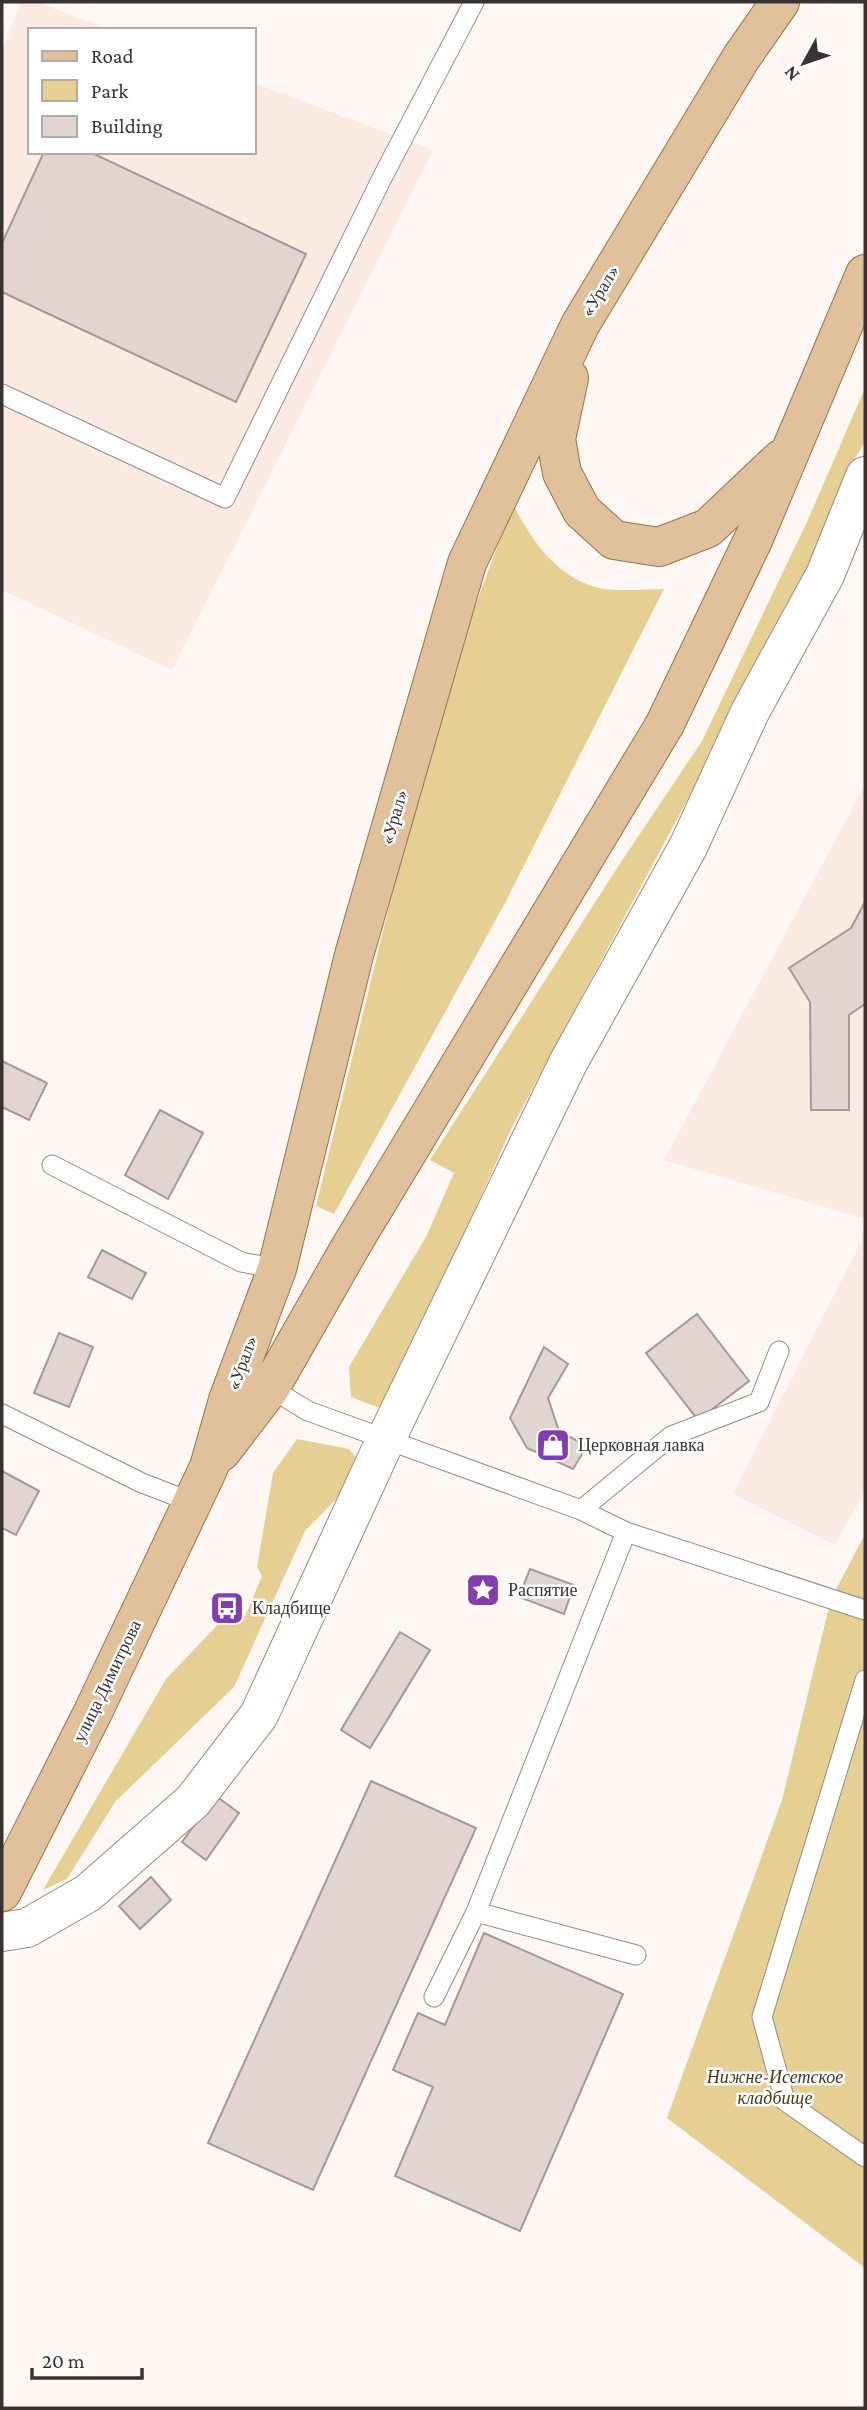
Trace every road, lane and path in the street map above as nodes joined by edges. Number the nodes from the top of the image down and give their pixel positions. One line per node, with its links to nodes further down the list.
1 (474, 2): 5 (lane)
2 (780, 2): 4 (main road, «Урал»)
3 (865, 274): 6 (main road, «Урал»)
4 (580, 325): 6 (main road); 9 (main road, «Урал»)
5 (2, 394)
6 (791, 450): 11 (main road, «Урал»)
7 (865, 477): 13 (street)
8 (52, 1165): 9 (lane)
9 (277, 1269): 14 (main road, «Урал»)
10 (779, 1351): 16 (lane)
11 (271, 1388): 13 (lane); 14 (main road, «Урал»)
12 (2, 1414): 15 (lane)
13 (385, 1441): 16 (lane); 23 (street)
14 (209, 1467): 15 (main road, улица Димитрова)
15 (194, 1503): 20 (main road, улица Димитрова)
16 (581, 1510): 17 (lane)
17 (626, 1532): 18 (lane); 22 (lane)
18 (865, 1610)
19 (865, 1680): 26 (lane)
20 (10, 1854): 21 (main road, улица Димитрова)
21 (2, 1892)
22 (476, 1912): 24 (lane); 25 (lane)
23 (2, 1932)
24 (636, 1955)
25 (434, 1997)
26 (865, 2157)

